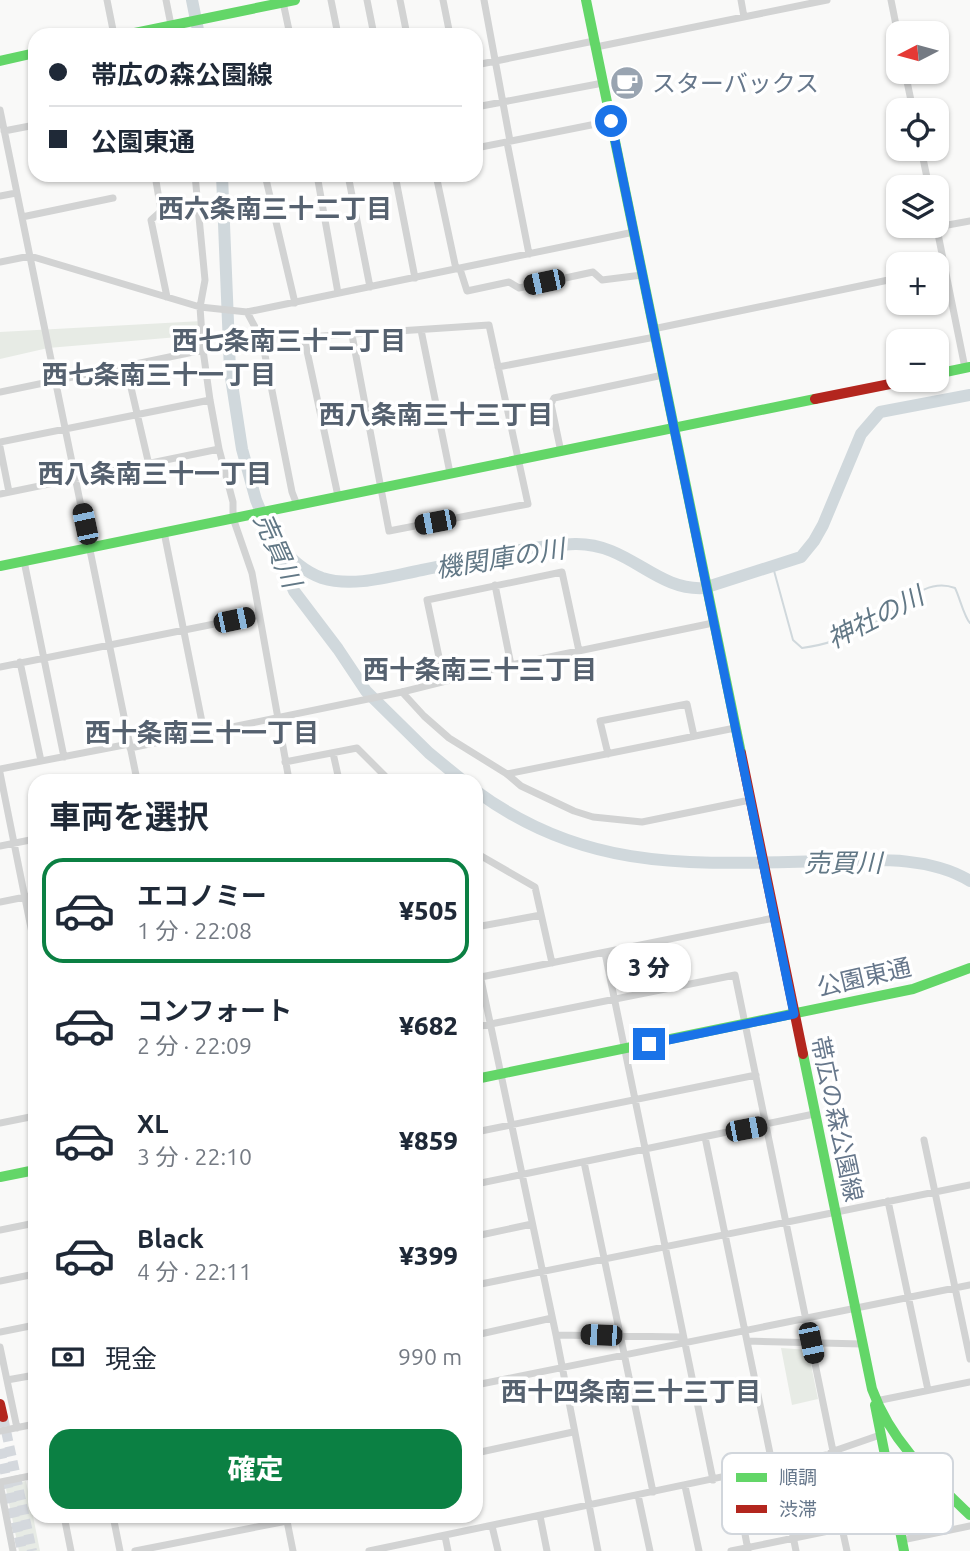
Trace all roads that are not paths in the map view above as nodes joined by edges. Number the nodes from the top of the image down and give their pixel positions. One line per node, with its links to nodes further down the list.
1 (107, 0): 16 (street)
2 (166, 0): 17 (street)
3 (295, 0): 13 (street)
4 (331, 0): 20 (street)
5 (367, 0): 21 (street)
6 (400, 0): 22 (street)
7 (443, 0): 23 (street)
8 (484, 0): 27 (street)
9 (586, 0): 24 (street, 帯広の森公園線)
10 (741, 0): 14 (street)
11 (827, 0): 14 (street)
12 (891, 0): 15 (street)
13 (281, 2): 18 (street); 19 (street)
14 (744, 17): 24 (street)
15 (895, 21)
16 (113, 28)
17 (172, 28)
18 (175, 28)
19 (288, 28)
20 (337, 28)
21 (373, 28)
22 (406, 28)
23 (449, 28)
24 (595, 44): 27 (street); 29 (street, 帯広の森公園線)
25 (28, 55): 26 (street)
26 (0, 61)
27 (495, 61): 28 (street); 30 (street)
28 (483, 64)
29 (603, 83): 30 (street); 33 (street, 帯広の森公園線)
30 (503, 102): 31 (street); 36 (street)
31 (483, 106)
32 (0, 110): 35 (street)
33 (611, 121): 36 (street); 51 (street, 帯広の森公園線)
34 (28, 126): 35 (street)
35 (4, 131): 45 (street)
36 (508, 141): 37 (street); 52 (street)
37 (483, 146)
38 (156, 182): 62 (street)
39 (196, 182): 64 (street)
40 (267, 182): 63 (street)
41 (318, 182): 61 (street)
42 (349, 182): 60 (street)
43 (396, 182): 57 (street)
44 (438, 182): 55 (street)
45 (16, 193): 46 (street); 48 (street)
46 (0, 196)
47 (113, 198): 48 (street)
48 (22, 217): 53 (street)
49 (970, 220): 50 (street)
50 (949, 223)
51 (634, 232): 52 (street); 56 (street, 帯広の森公園線)
52 (529, 254): 55 (street)
53 (30, 256): 54 (street); 62 (street); 77 (street)
54 (0, 262)
55 (458, 269): 56 (street); 57 (street)
56 (642, 275): 67 (street, 帯広の森公園線)
57 (415, 278): 60 (street)
58 (886, 281): 67 (street)
59 (949, 282): 74 (street)
60 (370, 287): 61 (street)
61 (338, 293): 63 (street)
62 (167, 297): 64 (street)
63 (295, 303): 65 (street)
64 (203, 307): 65 (street); 71 (street)
65 (245, 311): 70 (street)
66 (421, 330): 68 (street); 73 (street); 89 (street)
67 (654, 333): 73 (street); 76 (street, 帯広の森公園線)
68 (352, 335): 69 (street); 91 (street)
69 (304, 337): 70 (street); 94 (street)
70 (262, 340): 95 (street)
71 (203, 350): 72 (street); 80 (street)
72 (126, 366): 77 (street); 81 (street)
73 (498, 367): 87 (street)
74 (968, 367): 75 (street)
75 (949, 371)
76 (663, 375): 82 (street, 帯広の森公園線); 86 (street)
77 (55, 380): 79 (street); 83 (street)
78 (886, 385): 82 (street)
79 (0, 392)
80 (210, 400): 81 (street); 85 (street)
81 (137, 414): 83 (street); 88 (street)
82 (673, 428): 86 (street); 103 (street, 帯広の森公園線)
83 (65, 429): 84 (street); 90 (street)
84 (0, 444): 92 (street)
85 (219, 449): 88 (street); 96 (street)
86 (561, 452): 87 (street)
87 (519, 461): 89 (street); 91 (street)
88 (149, 465): 90 (street)
89 (450, 473): 91 (street)
90 (75, 479): 92 (street); 98 (street)
91 (381, 487): 94 (street)
92 (9, 492): 93 (street)
93 (0, 494)
94 (338, 496): 95 (street)
95 (292, 506): 96 (street)
96 (238, 517): 97 (street); 102 (street)
97 (164, 532): 98 (street); 104 (street)
98 (89, 547): 99 (street); 105 (street)
99 (24, 561): 100 (street); 107 (street)
100 (0, 566)
101 (495, 585): 106 (street); 109 (street); 111 (street)
102 (259, 615): 104 (street); 113 (street)
103 (713, 623): 106 (street); 114 (street, 帯広の森公園線)
104 (183, 631): 105 (street); 115 (street)
105 (109, 645): 107 (street); 117 (street)
106 (579, 651): 109 (street)
107 (43, 658): 108 (street); 120 (street)
108 (20, 663): 110 (street); 121 (street)
109 (511, 665): 111 (street)
110 (0, 667)
111 (444, 681): 112 (street)
112 (400, 692): 113 (street); 128 (street)
113 (277, 718): 115 (street); 122 (street)
114 (735, 728): 116 (street); 129 (street, 帯広の森公園線)
115 (204, 732): 117 (street)
116 (694, 736): 119 (street); 119 (street)
117 (129, 746): 120 (street); 124 (street)
118 (333, 753): 122 (street); 126 (street); 127 (street)
119 (608, 754): 128 (street)
120 (64, 757): 121 (street)
121 (41, 761): 123 (street)
122 (285, 762): 125 (street)
123 (0, 771): 131 (street)
124 (135, 774)
125 (288, 774)
126 (338, 774)
127 (383, 774)
128 (507, 774): 129 (street)
129 (750, 800): 139 (street, 帯広の森公園線)
130 (28, 840): 131 (street)
131 (15, 843): 132 (street); 135 (street)
132 (0, 846)
133 (483, 857): 138 (street)
134 (28, 896): 135 (street)
135 (25, 897): 136 (street); 137 (street)
136 (0, 902)
137 (28, 912)
138 (541, 915): 140 (street); 142 (street)
139 (774, 918): 141 (street); 147 (street, 帯広の森公園線)
140 (483, 926)
141 (605, 953): 142 (street); 146 (street)
142 (552, 963): 144 (street)
143 (970, 968): 147 (street, 公園東通)
144 (483, 973)
145 (483, 991): 148 (street)
146 (614, 1000): 148 (street); 149 (street); 151 (street)
147 (794, 1014): 149 (street, 公園東通); 156 (street, 帯広の森公園線)
148 (491, 1024): 150 (street); 152 (street)
149 (745, 1024): 151 (street, 公園東通); 153 (street)
150 (483, 1026)
151 (624, 1049): 152 (street, 公園東通); 155 (street)
152 (501, 1074): 154 (street, 公園東通); 159 (street)
153 (756, 1075): 155 (street); 160 (street)
154 (483, 1078)
155 (635, 1100): 159 (street); 164 (street)
156 (814, 1114): 160 (street); 173 (street, 帯広の森公園線)
157 (28, 1117): 158 (street)
158 (0, 1123)
159 (512, 1125): 161 (street); 167 (street)
160 (767, 1125): 162 (street); 174 (street)
161 (483, 1131)
162 (705, 1137): 164 (street); 179 (street)
163 (925, 1140): 171 (street)
164 (644, 1149): 165 (street); 180 (street)
165 (584, 1162): 167 (street); 181 (street)
166 (28, 1171): 168 (street)
167 (522, 1174): 169 (street); 176 (street)
168 (0, 1177)
169 (483, 1182)
170 (970, 1185): 171 (street)
171 (935, 1191): 172 (street); 187 (street)
172 (888, 1201): 173 (street); 188 (street)
173 (835, 1212): 174 (street); 189 (street, 帯広の森公園線)
174 (786, 1222): 179 (street); 191 (street)
175 (28, 1224): 177 (street)
176 (532, 1224): 178 (street); 182 (street)
177 (0, 1230)
178 (483, 1234)
179 (726, 1235): 180 (street); 193 (street)
180 (664, 1247): 181 (street); 198 (street)
181 (605, 1259): 182 (street); 197 (street)
182 (542, 1271): 185 (street); 190 (street)
183 (28, 1275): 184 (street)
184 (0, 1281)
185 (483, 1284)
186 (970, 1284): 187 (street)
187 (955, 1287): 188 (street); 204 (street)
188 (908, 1296): 189 (street); 210 (street)
189 (854, 1307): 191 (street); 201 (street, 帯広の森公園線)
190 (552, 1318): 195 (street); 196 (street)
191 (806, 1318): 193 (street); 200 (street)
192 (28, 1326): 194 (street)
193 (744, 1330): 198 (street); 199 (street)
194 (0, 1332)
195 (483, 1333)
196 (556, 1335): 197 (street); 205 (street)
197 (620, 1335): 198 (street); 203 (street)
198 (683, 1340): 203 (street); 226 (street)
199 (747, 1341): 200 (street); 220 (street)
200 (811, 1343): 201 (street); 221 (street)
201 (862, 1344): 211 (street, 帯広の森公園線)
202 (0, 1347): 207 (street)
203 (624, 1356): 205 (street); 229 (street)
204 (970, 1359)
205 (562, 1368): 209 (street); 217 (street)
206 (28, 1376): 207 (street)
207 (7, 1380): 215 (street)
208 (970, 1382): 210 (street)
209 (483, 1384)
210 (928, 1390): 211 (street)
211 (876, 1401): 218 (street); 223 (street, 帯広の森公園線)
212 (0, 1404): 213 (street)
213 (3, 1417)
214 (28, 1426): 215 (street)
215 (17, 1428): 216 (street)
216 (0, 1431)
217 (573, 1432): 219 (street); 232 (street)
218 (880, 1435): 221 (street); 222 (street)
219 (483, 1451)
220 (773, 1453)
221 (830, 1453)
222 (884, 1453)
223 (909, 1453)
224 (28, 1477): 227 (street)
225 (722, 1478): 226 (street)
226 (713, 1480): 228 (street)
227 (0, 1483): 249 (street)
228 (685, 1486): 229 (street); 260 (street)
229 (653, 1492): 230 (street)
230 (638, 1495): 232 (street); 259 (street)
231 (953, 1498): 233 (street, 帯広の森公園線)
232 (588, 1506): 234 (street); 258 (street)
233 (970, 1515)
234 (540, 1516): 239 (street); 257 (street)
235 (65, 1523): 250 (street)
236 (114, 1523): 251 (street)
237 (263, 1523): 252 (street)
238 (287, 1523): 253 (street)
239 (492, 1526): 244 (street); 256 (street)
240 (793, 1534): 245 (street)
241 (815, 1534): 245 (street)
242 (901, 1534): 246 (street)
243 (931, 1534): 246 (street)
244 (445, 1536): 247 (street); 255 (street)
245 (794, 1538): 248 (street); 262 (street)
246 (902, 1540): 263 (street)
247 (398, 1548): 254 (street)
248 (748, 1549): 261 (street)
249 (13, 1551)
250 (71, 1551)
251 (120, 1551)
252 (135, 1551)
253 (293, 1551)
254 (369, 1551)
255 (448, 1551)
256 (498, 1551)
257 (547, 1551)
258 (598, 1551)
259 (650, 1551)
260 (699, 1551)
261 (731, 1551)
262 (796, 1551)
263 (904, 1551)

